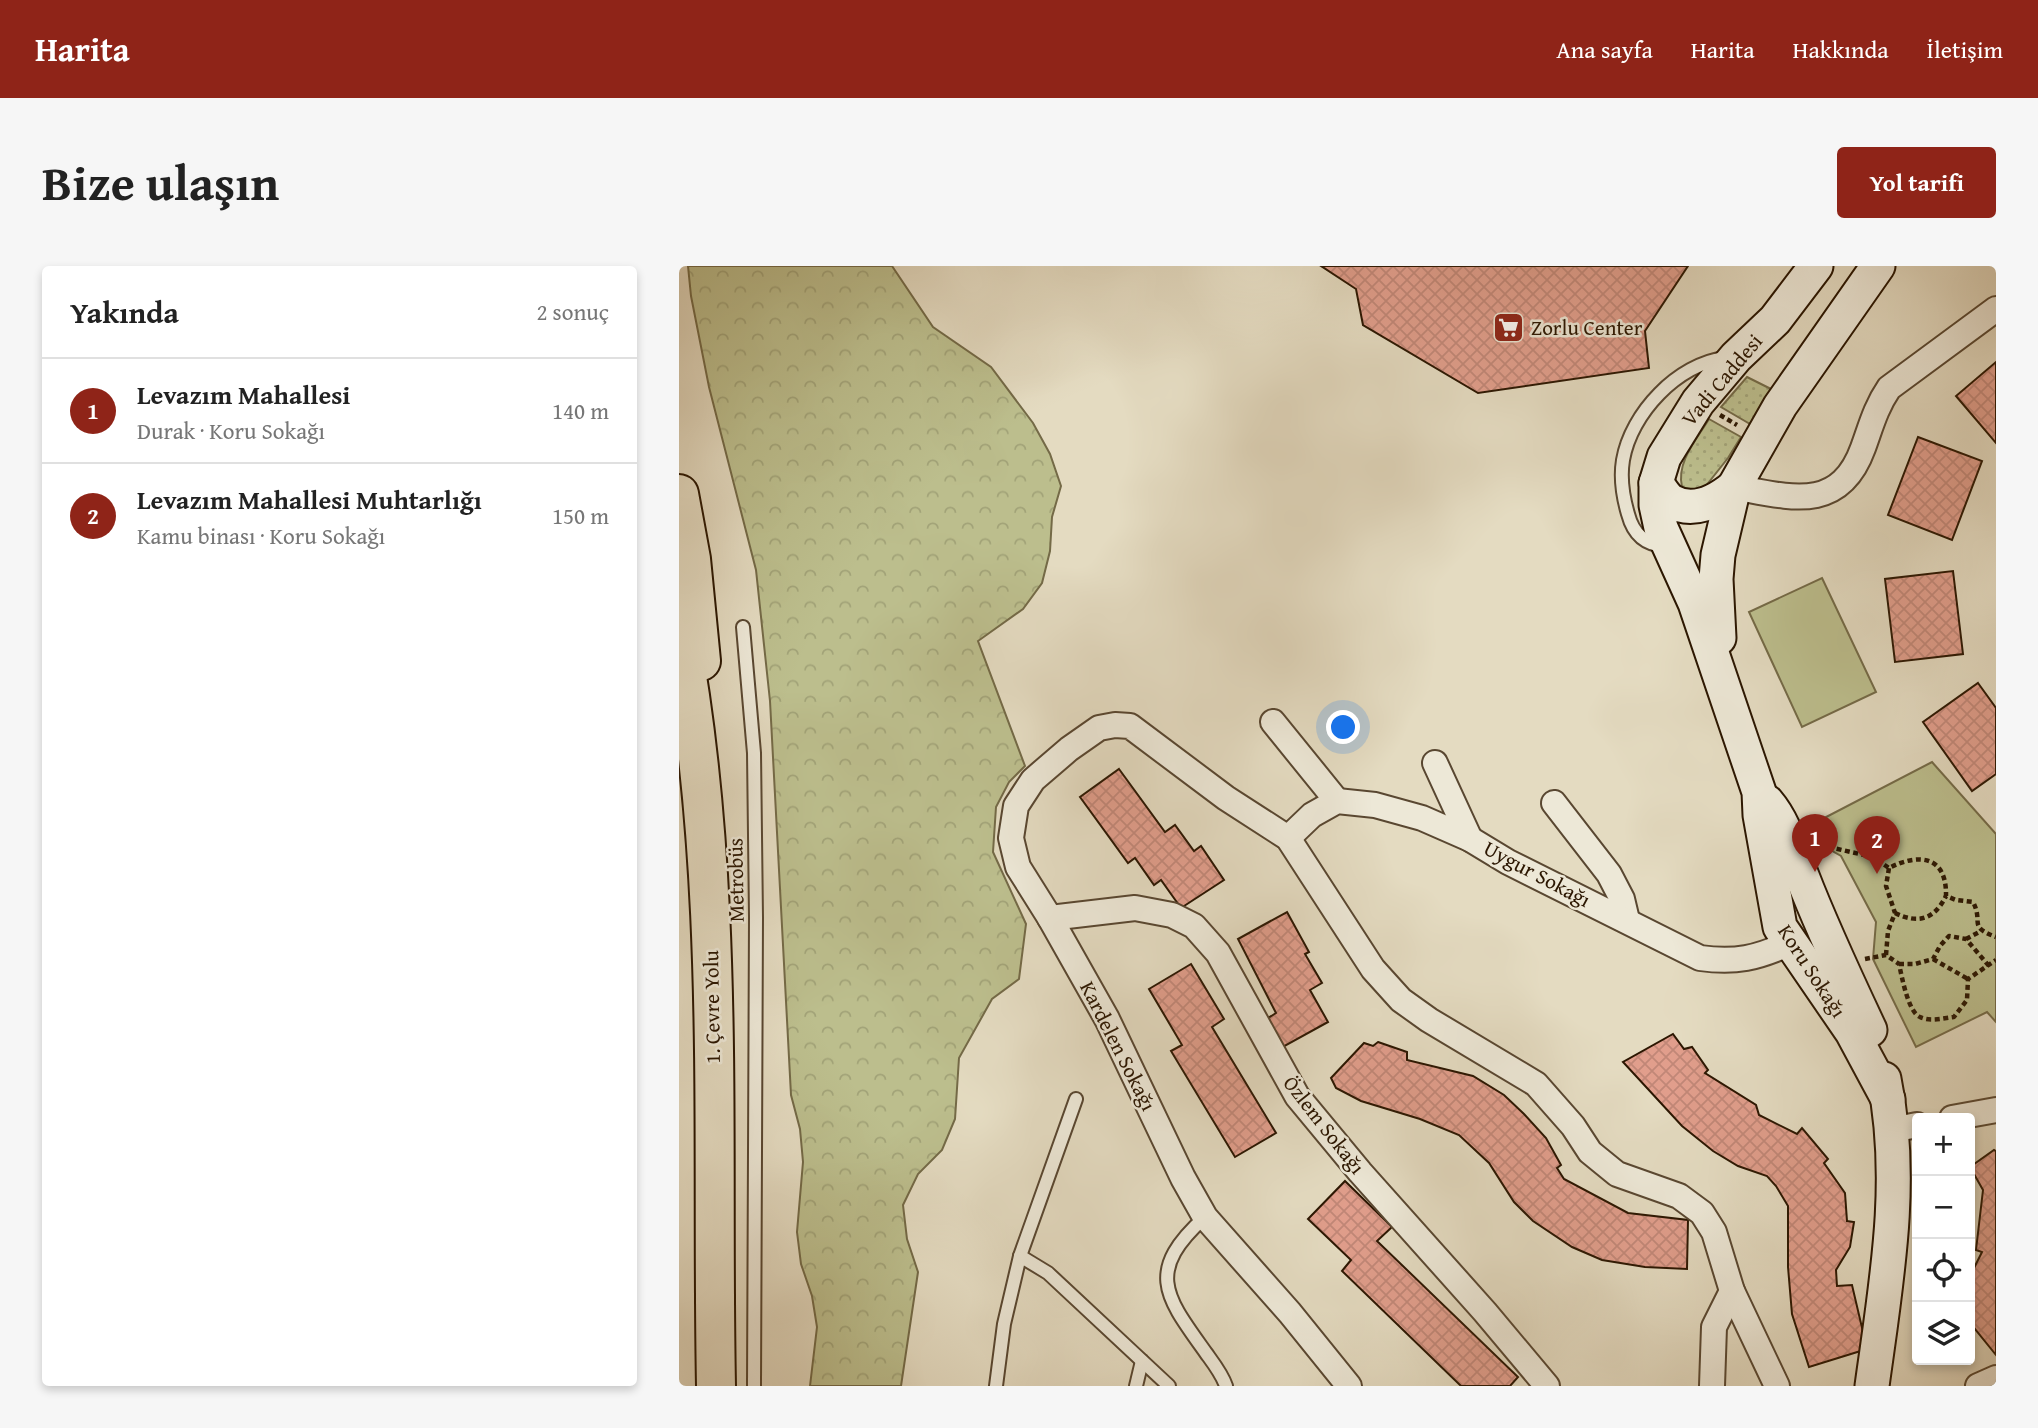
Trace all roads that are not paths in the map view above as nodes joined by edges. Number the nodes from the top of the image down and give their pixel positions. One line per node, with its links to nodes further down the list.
1 (1816, 266): 4 (street, Vadi Caddesi)
2 (1878, 266): 6 (street)
3 (1996, 309): 6 (street)
4 (1736, 357): 5 (street, Vadi Caddesi); 9 (lane)
5 (1656, 483): 6 (street); 9 (street, Vadi Caddesi)
6 (1734, 487): 8 (street)
7 (679, 494): 15 (highway)
8 (1725, 521): 9 (street); 12 (street, Koru Sokağı)
9 (1668, 547): 12 (street, Koru Sokağı)
10 (743, 627): 37 (lane, Metrobüs)
11 (679, 630): 15 (highway, 1. Çevre Yolu)
12 (1723, 685): 16 (street, Koru Sokağı)
13 (1273, 722): 17 (street)
14 (1435, 763): 20 (street)
15 (702, 775): 36 (highway, 1. Çevre Yolu)
16 (1759, 793): 21 (street, Koru Sokağı); 22 (street, Koru Sokağı)
17 (1337, 801): 19 (street); 20 (street, Uygur Sokağı)
18 (1554, 803): 24 (street)
19 (1288, 838): 23 (street, Kardelen Sokağı); 33 (street)
20 (1470, 839): 24 (street, Uygur Sokağı)
21 (1812, 898): 22 (street); 25 (street, Koru Sokağı)
22 (1776, 909): 26 (street, Koru Sokağı)
23 (1050, 918): 31 (street, Kardelen Sokağı); 43 (street, Özlem Sokağı)
24 (1627, 920): 26 (street, Uygur Sokağı)
25 (1831, 945): 26 (street); 30 (street, Koru Sokağı)
26 (1792, 946): 30 (street, Koru Sokağı)
27 (1076, 1099): 32 (lane)
28 (1996, 1110): 29 (street)
29 (1975, 1114)
30 (1899, 1118): 46 (street, Koru Sokağı)
31 (1205, 1217): 41 (lane); 42 (street, Kardelen Sokağı)
32 (1020, 1256): 34 (lane); 38 (lane)
33 (1732, 1291): 44 (street); 45 (street)
34 (1142, 1361): 39 (lane); 40 (lane)
35 (1996, 1378): 47 (street)
36 (716, 1386)
37 (754, 1386)
38 (996, 1386)
39 (1136, 1386)
40 (1168, 1386)
41 (1226, 1386)
42 (1349, 1386)
43 (1547, 1386)
44 (1712, 1386)
45 (1777, 1386)
46 (1873, 1386)
47 (1978, 1386)

